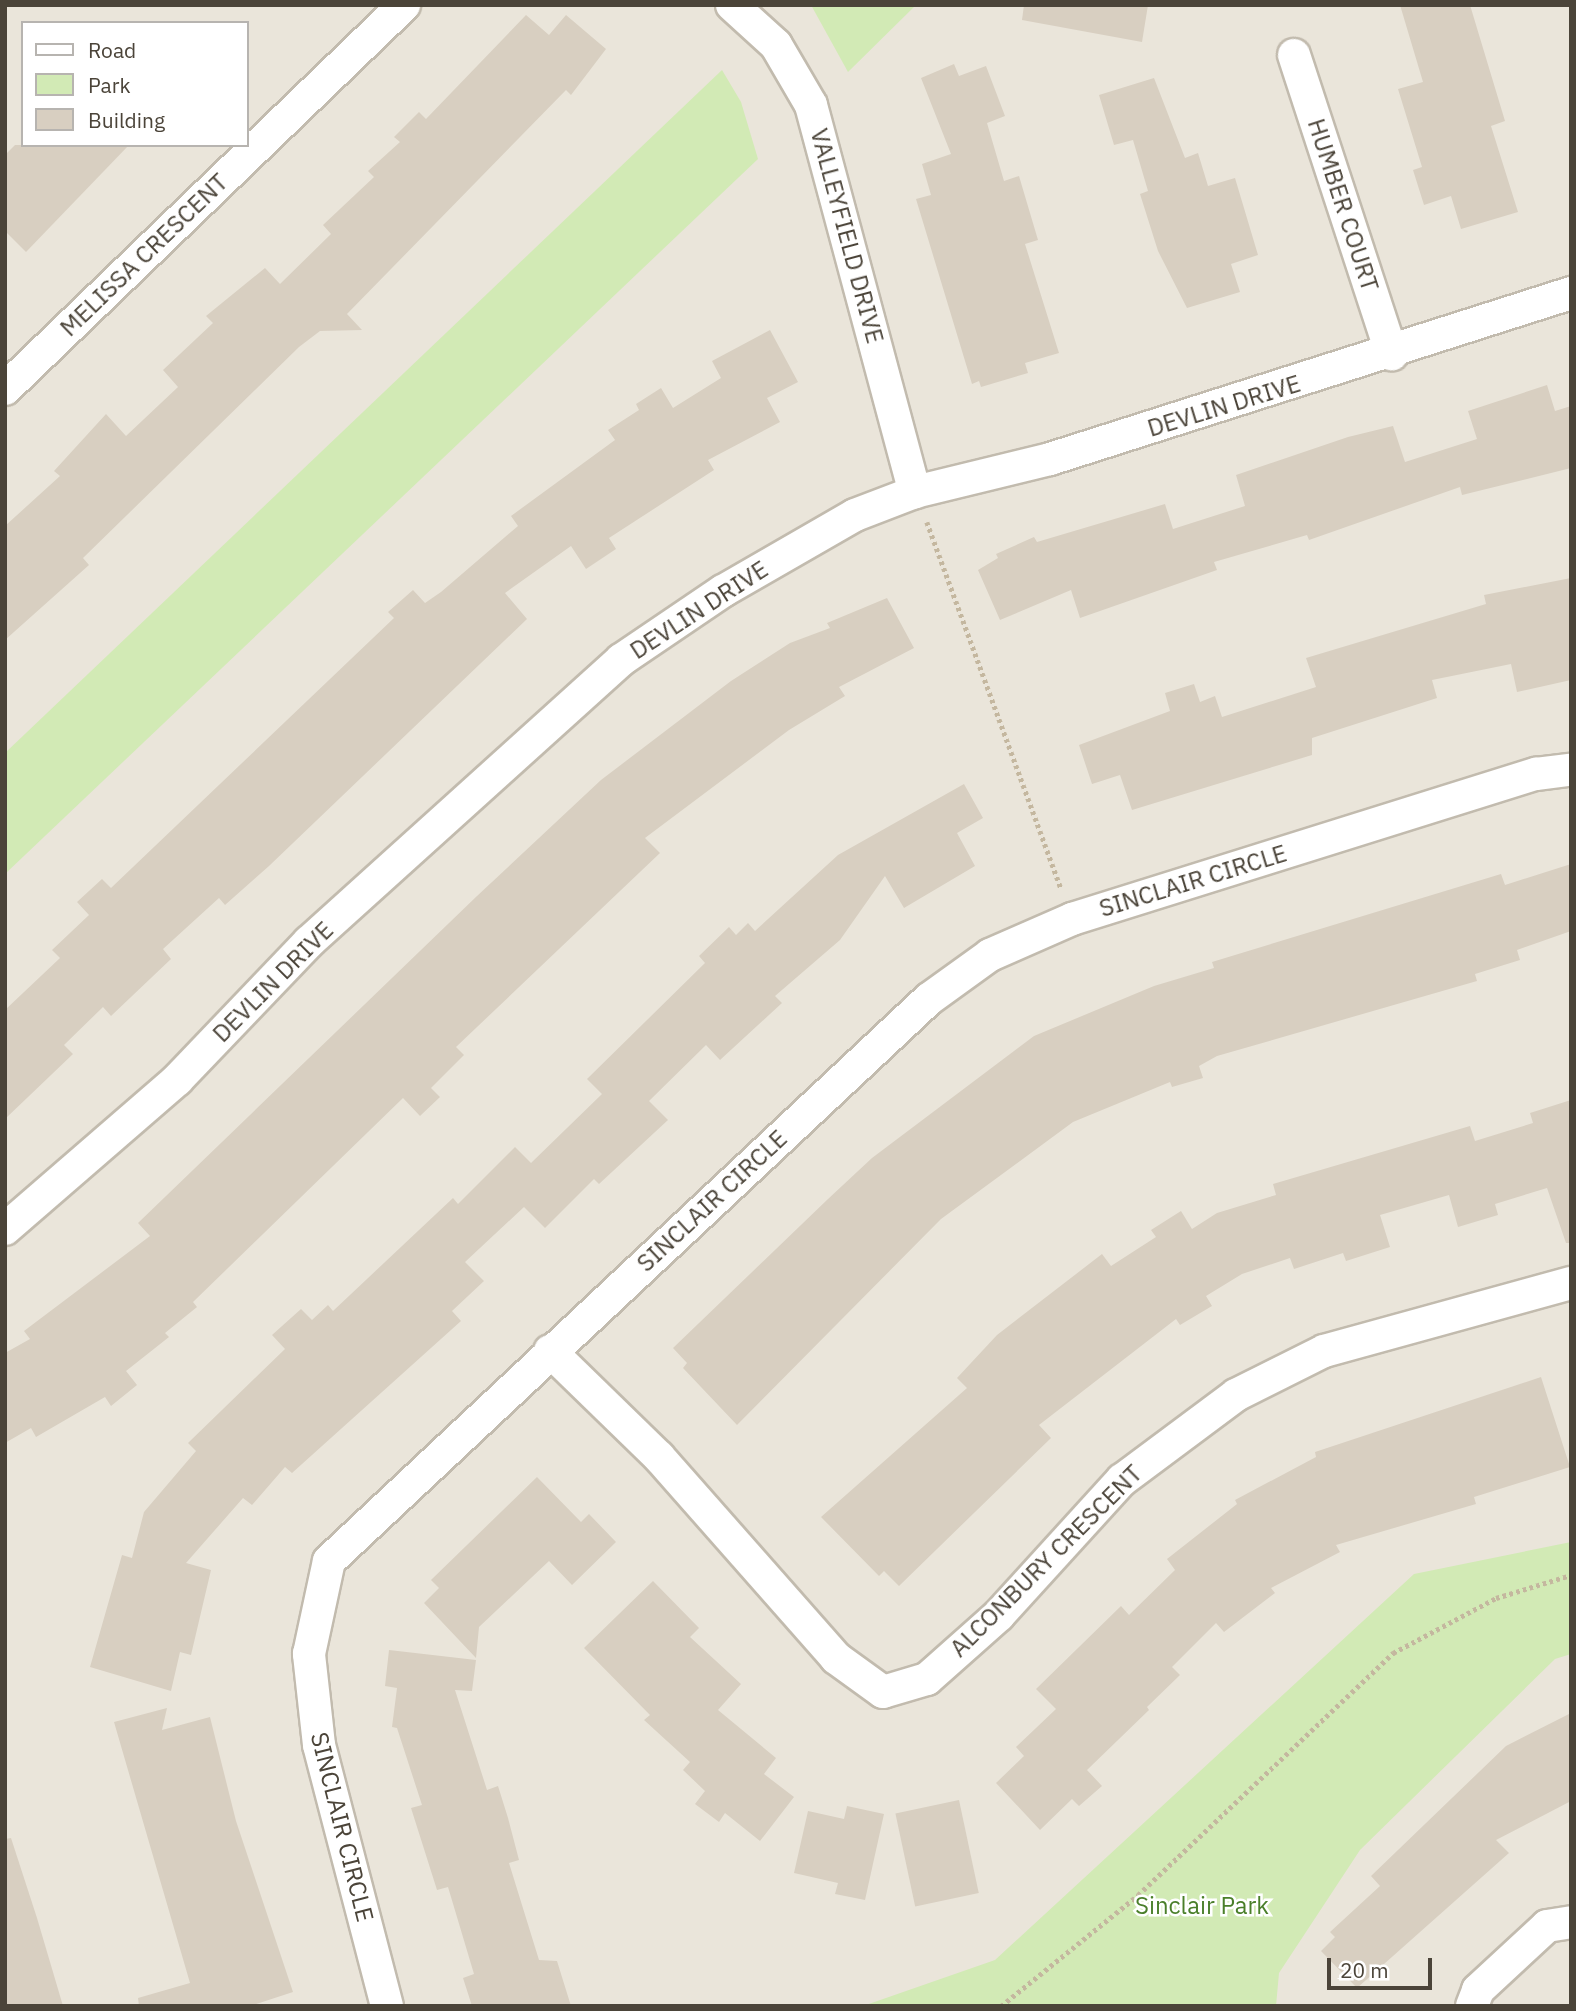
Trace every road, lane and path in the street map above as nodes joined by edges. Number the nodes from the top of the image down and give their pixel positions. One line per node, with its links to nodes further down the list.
1 (404, 5): 6 (street, MELISSA CRESCENT)
2 (732, 5): 7 (street, VALLEYFIELD DRIVE)
3 (1294, 55): 5 (street, HUMBER COURT)
4 (1571, 293): 5 (street, DEVLIN DRIVE)
5 (1392, 354): 7 (street, DEVLIN DRIVE)
6 (5, 389)
7 (915, 492): 9 (path); 10 (street, DEVLIN DRIVE)
8 (1571, 771): 9 (street, SINCLAIR CIRCLE)
9 (1072, 919): 12 (street, SINCLAIR CIRCLE)
10 (5, 1229)
11 (1571, 1283): 12 (street, ALCONBURY CRESCENT)
12 (550, 1351): 15 (street, SINCLAIR CIRCLE)
13 (1571, 1576): 16 (path)
14 (1571, 1922): 17 (street)
15 (387, 2006)
16 (1001, 2006)
17 (1472, 2006)

